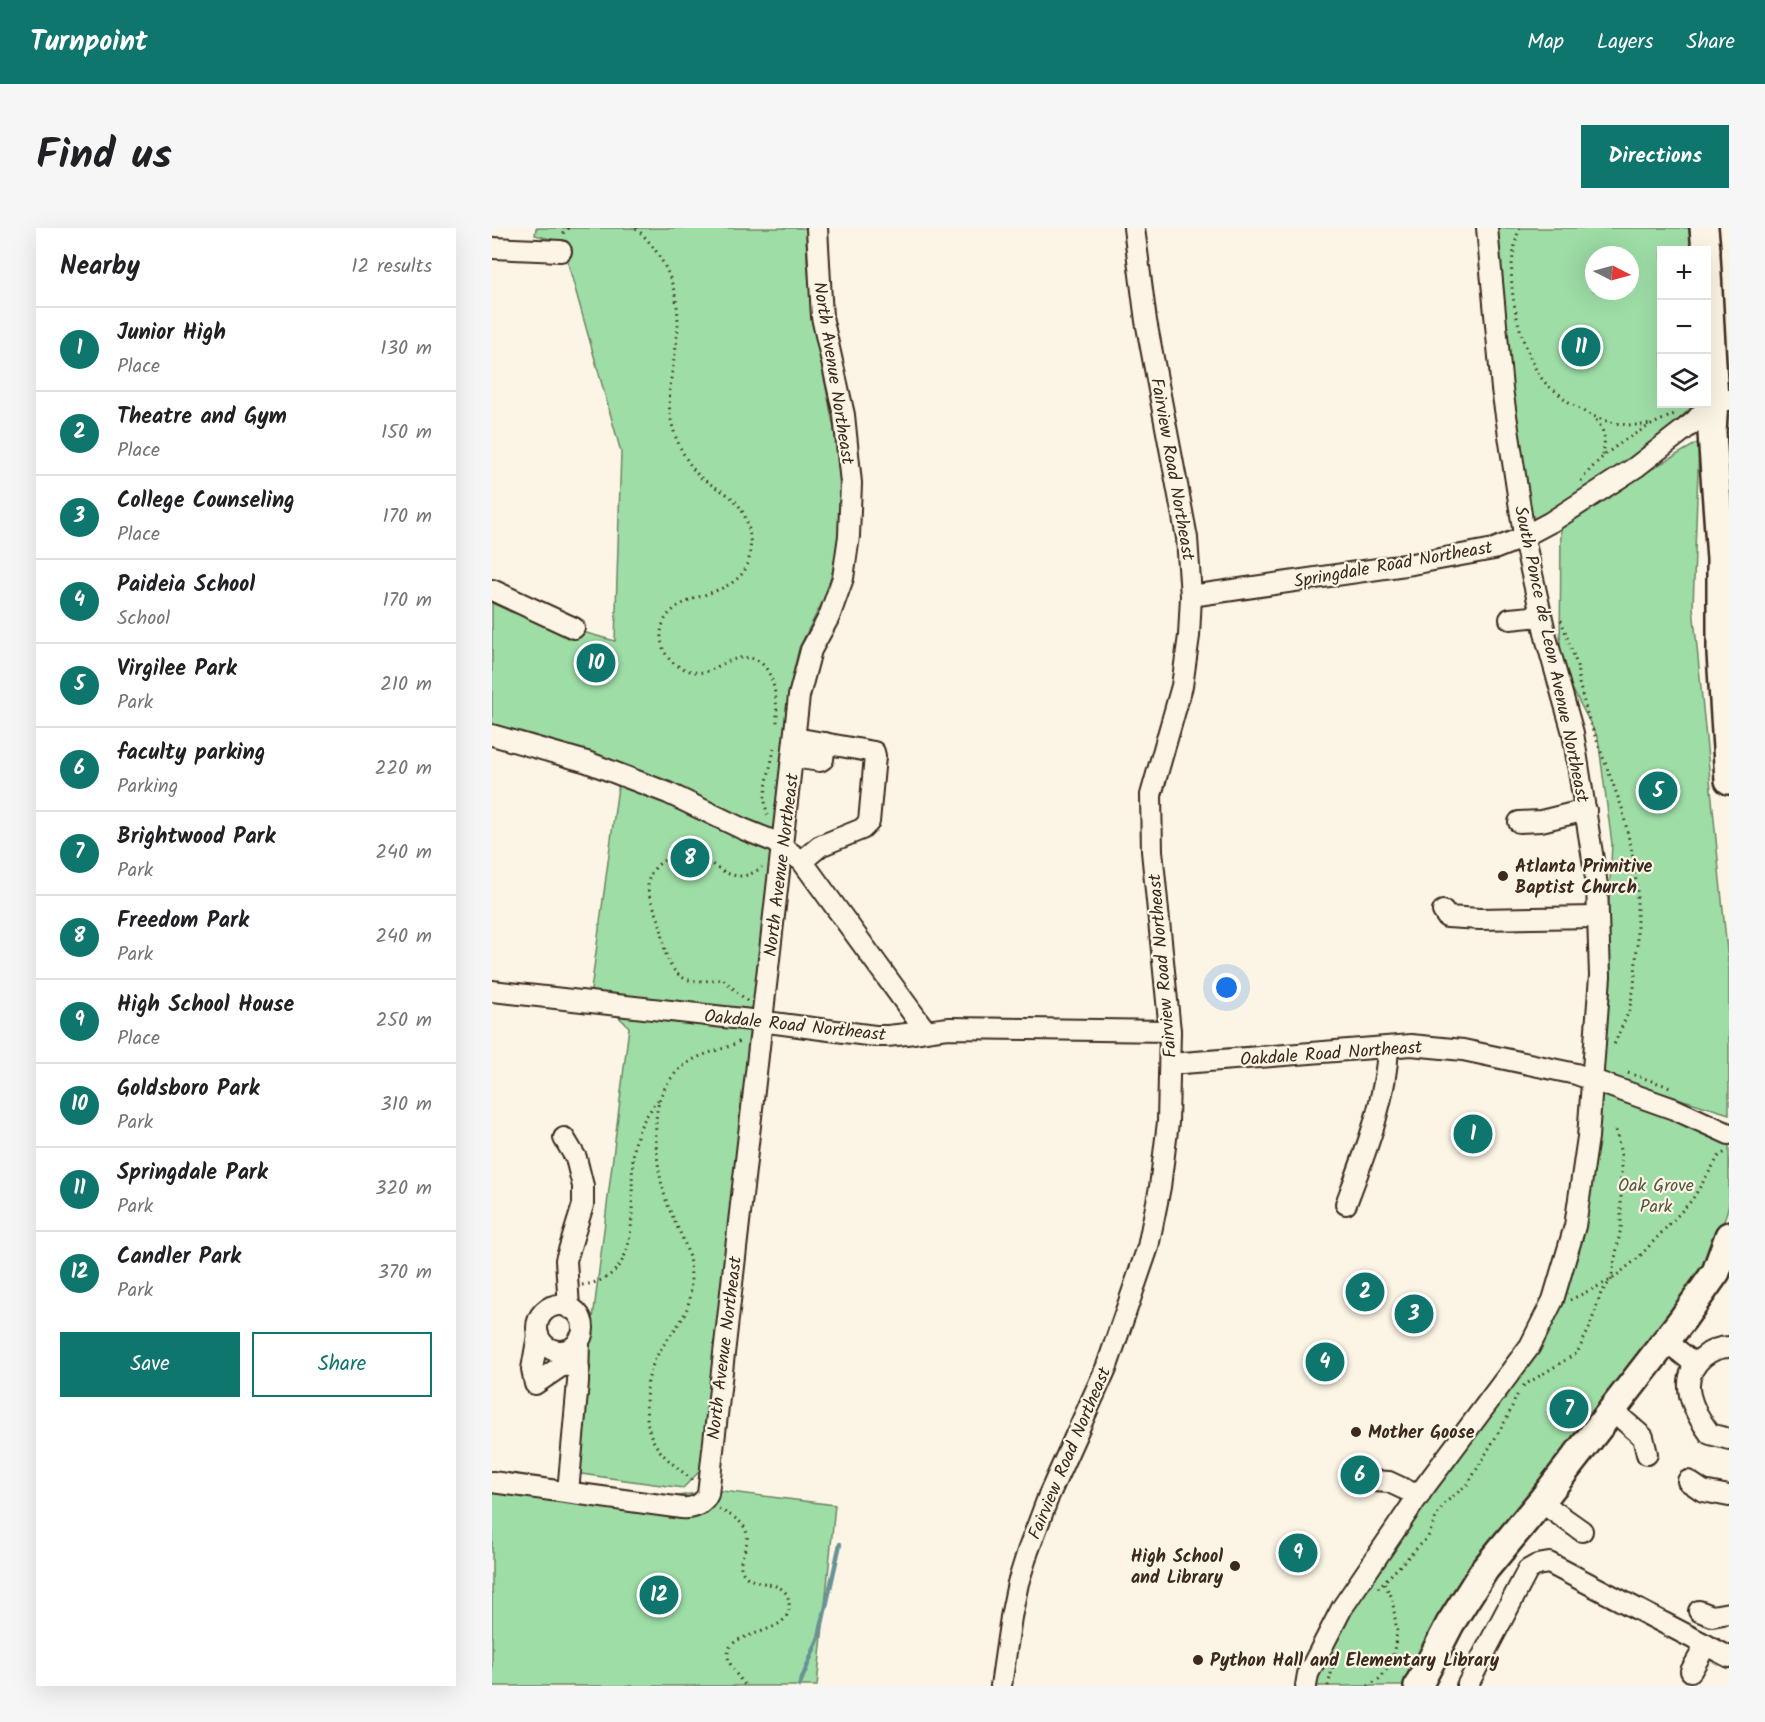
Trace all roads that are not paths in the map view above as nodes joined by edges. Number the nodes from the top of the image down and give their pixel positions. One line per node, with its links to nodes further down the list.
1 (817, 228): 18 (street, North Avenue Northeast)
2 (1134, 228): 12 (street, Fairview Road Northeast)
3 (1487, 228): 10 (street, South Ponce de Leon Avenue Northeast)
4 (1704, 228): 6 (highway)
5 (562, 242): 7 (street)
6 (1705, 246)
7 (492, 248)
8 (1711, 300): 9 (highway)
9 (1721, 400): 10 (street, Springdale Road Northeast); 13 (highway)
10 (1524, 536): 12 (street, Springdale Road Northeast); 14 (street, South Ponce de Leon Avenue Northeast)
11 (492, 590): 16 (street)
12 (1191, 596): 29 (street, Fairview Road Northeast)
13 (1725, 616): 19 (highway)
14 (1551, 617): 15 (street); 20 (street, South Ponce de Leon Avenue Northeast)
15 (1510, 619)
16 (574, 628)
17 (492, 735): 22 (street)
18 (788, 745): 22 (street, North Avenue Northeast); 23 (street)
19 (1729, 770)
20 (1586, 810): 21 (street); 25 (street, South Ponce de Leon Avenue Northeast)
21 (1519, 822)
22 (783, 848): 23 (street); 27 (street, North Avenue Northeast)
23 (802, 861): 28 (street)
24 (1443, 911): 25 (street)
25 (1598, 917): 32 (street, South Ponce de Leon Avenue Northeast)
26 (492, 991): 27 (street, Oakdale Road Northeast)
27 (755, 1021): 28 (street, Oakdale Road Northeast); 50 (street, North Avenue Northeast)
28 (925, 1030): 29 (street, Oakdale Road Northeast)
29 (1170, 1031): 31 (street, Fairview Road Northeast)
30 (1388, 1047): 31 (street, Oakdale Road Northeast); 32 (street, Oakdale Road Northeast); 35 (street)
31 (1170, 1064): 60 (street, Fairview Road Northeast)
32 (1593, 1080): 33 (street, Oakdale Road Northeast); 51 (street, South Ponce de Leon Avenue Northeast)
33 (1729, 1134)
34 (564, 1138): 37 (street)
35 (1346, 1204)
36 (1729, 1236): 40 (highway)
37 (568, 1308): 38 (street); 39 (street)
38 (538, 1335): 39 (street); 43 (street)
39 (579, 1340): 43 (street)
40 (1666, 1341): 42 (street); 44 (highway)
41 (1729, 1347): 42 (street)
42 (1695, 1364): 45 (street)
43 (579, 1368): 50 (street)
44 (1612, 1410): 46 (street); 53 (highway)
45 (1729, 1439)
46 (1647, 1454)
47 (1357, 1480): 51 (street)
48 (1688, 1481): 52 (street)
49 (492, 1482): 50 (street)
50 (568, 1492)
51 (1419, 1496): 61 (street, South Ponce de Leon Avenue Northeast)
52 (1729, 1496)
53 (1541, 1502): 54 (street); 62 (highway)
54 (1582, 1531)
55 (1699, 1611): 56 (street)
56 (1729, 1613)
57 (1706, 1645): 58 (street); 59 (street); 63 (street)
58 (1729, 1657)
59 (1691, 1671)
60 (1001, 1686)
61 (1306, 1686)
62 (1418, 1686)
63 (1467, 1686)

